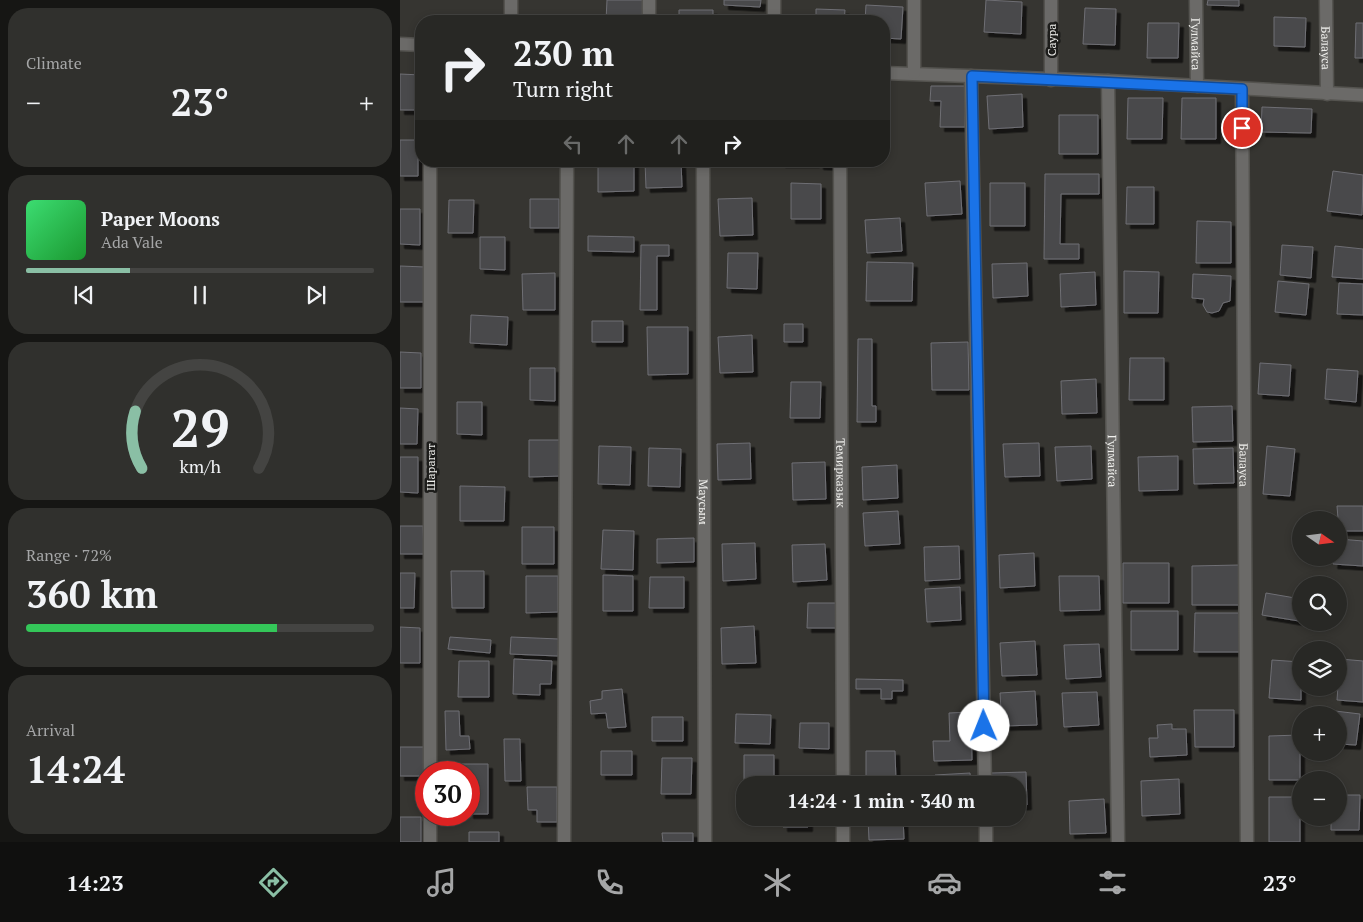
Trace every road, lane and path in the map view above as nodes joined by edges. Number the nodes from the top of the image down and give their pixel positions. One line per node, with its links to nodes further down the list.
1 (511, 0): 8 (street)
2 (649, 0): 9 (street)
3 (774, 0): 10 (street)
4 (914, 0): 14 (street)
5 (1051, 0): 16 (street, Саура)
6 (1196, 0): 18 (street, Гулмайса)
7 (1326, 0): 20 (street, Балауса)
8 (511, 15)
9 (649, 15)
10 (774, 15)
11 (400, 44): 12 (street)
12 (415, 45)
13 (890, 73): 14 (street)
14 (914, 73): 15 (street)
15 (972, 76): 16 (street); 28 (street)
16 (1051, 80): 17 (street)
17 (1108, 81): 18 (street); 37 (street, Гулмайса)
18 (1197, 86): 19 (street)
19 (1242, 89): 20 (street); 38 (street, Балауса)
20 (1327, 94): 21 (street)
21 (1363, 95)
22 (430, 167): 26 (street, Шарагат)
23 (567, 167): 33 (street)
24 (703, 167): 34 (street, Маусым)
25 (840, 167): 27 (street, Темирказык)
26 (430, 761)
27 (843, 776)
28 (985, 776)
29 (430, 826): 32 (street)
30 (843, 826): 35 (street)
31 (986, 826): 36 (street)
32 (430, 842)
33 (564, 842)
34 (705, 842)
35 (844, 842)
36 (986, 842)
37 (1118, 842)
38 (1246, 842)

